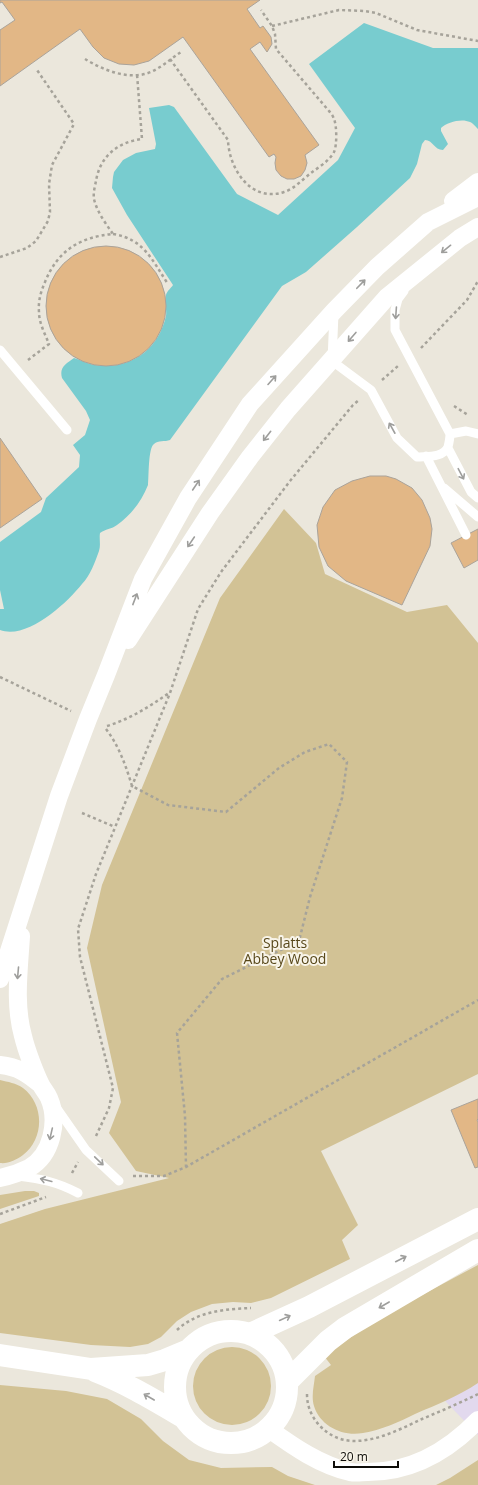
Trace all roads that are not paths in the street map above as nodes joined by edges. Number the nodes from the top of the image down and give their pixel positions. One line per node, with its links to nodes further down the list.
1 (478, 182): 3 (street)
2 (478, 197): 3 (street)
3 (428, 222): 6 (street, one-way to 3)
4 (478, 227): 5 (street, one-way to 5)
5 (411, 278): 8 (street, one-way to 8); 10 (lane, one-way to 10)
6 (334, 311): 8 (lane); 18 (street, one-way to 6)
7 (0, 350): 9 (lane)
8 (332, 361): 13 (lane, one-way to 8); 18 (street, one-way to 18)
9 (67, 430)
10 (450, 434): 11 (lane); 12 (lane)
11 (478, 434)
12 (448, 448): 13 (lane); 15 (lane, one-way to 15)
13 (426, 456): 14 (lane)
14 (440, 486): 16 (lane); 17 (lane)
15 (478, 498)
16 (478, 517)
17 (466, 535)
18 (106, 675): 19 (street)
19 (24, 906): 20 (street); 22 (street, one-way to 22)
20 (0, 979)
21 (0, 1065): 22 (street)
22 (45, 1091): 23 (street, one-way to 23); 24 (lane, one-way to 24)
23 (6, 1176): 25 (lane, one-way to 23)
24 (119, 1181)
25 (78, 1193)
26 (478, 1219): 28 (street, one-way to 26)
27 (478, 1250): 32 (street, one-way to 32)
28 (250, 1334): 29 (street); 32 (street)
29 (188, 1350): 31 (street); 33 (street)
30 (0, 1355): 31 (street)
31 (91, 1369): 33 (street, one-way to 31)
32 (297, 1385): 35 (street)
33 (183, 1417): 35 (street)
34 (478, 1420): 35 (street)
35 (270, 1429)

